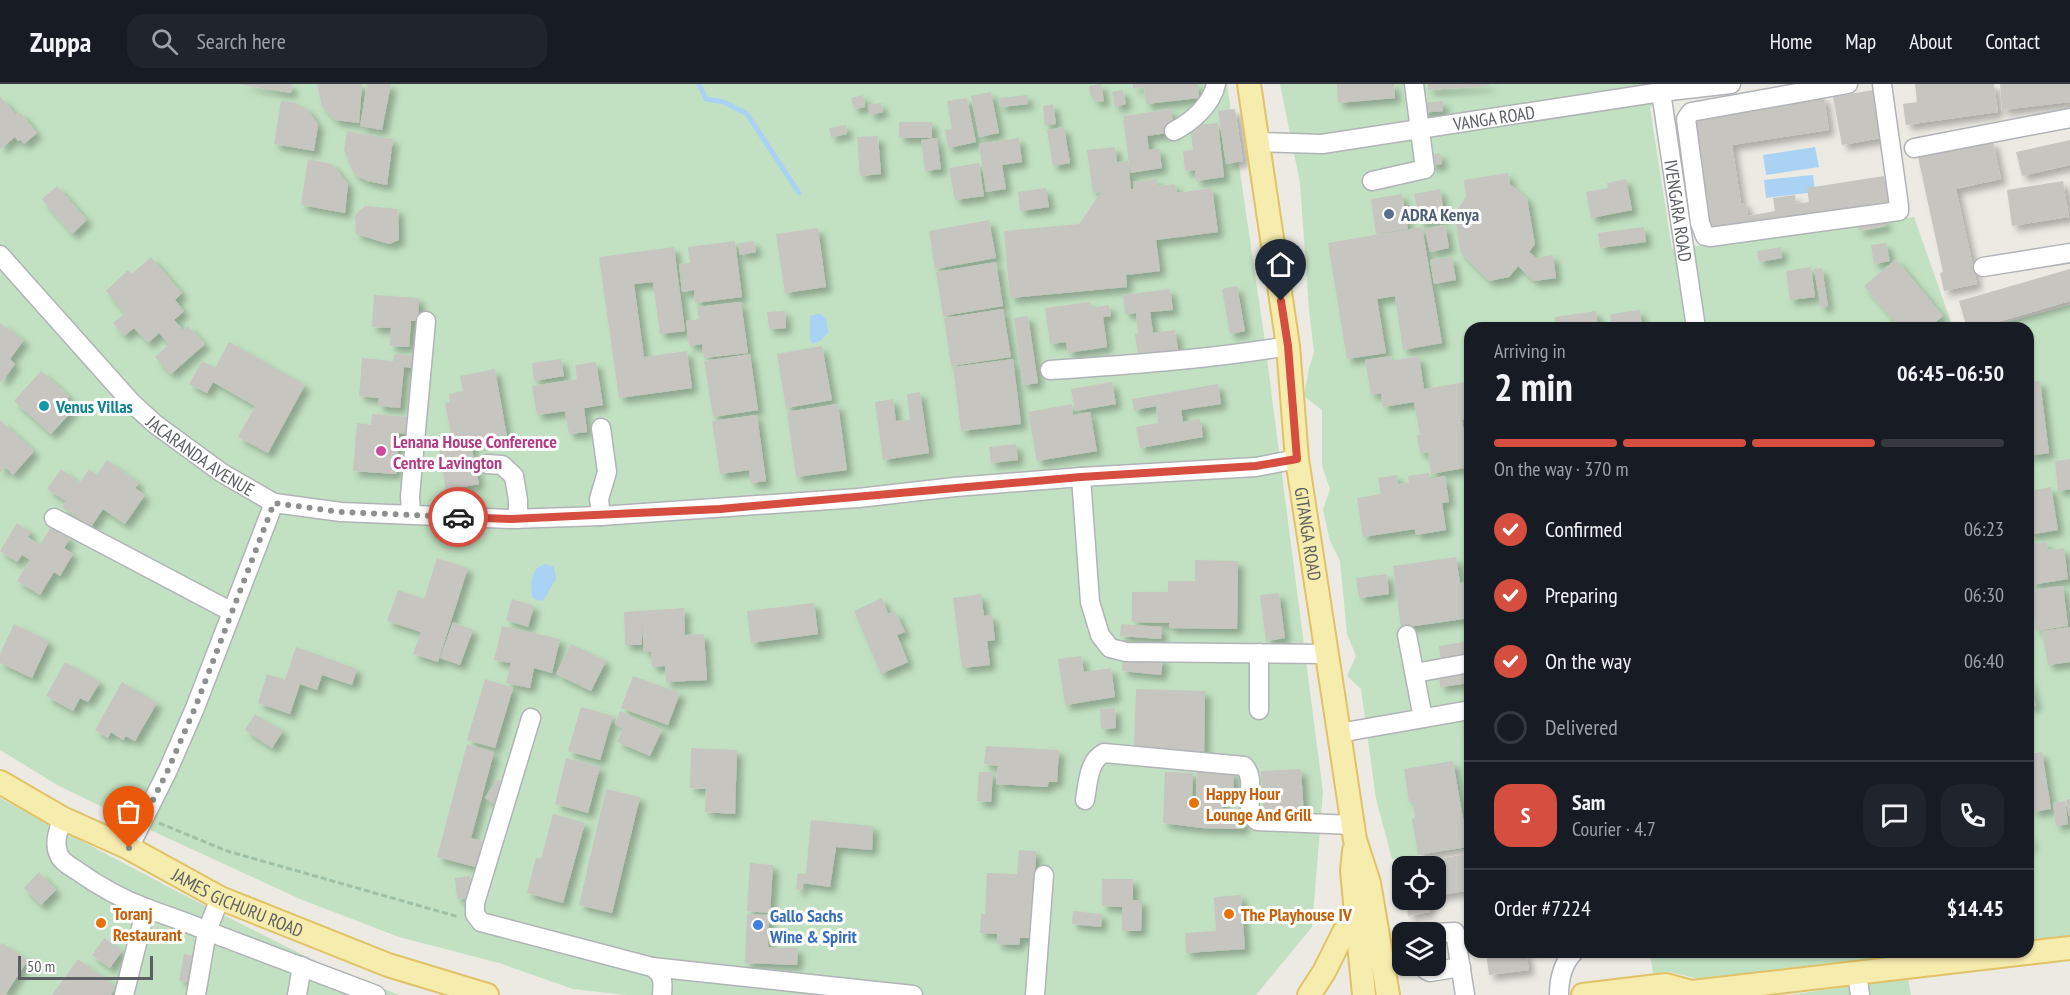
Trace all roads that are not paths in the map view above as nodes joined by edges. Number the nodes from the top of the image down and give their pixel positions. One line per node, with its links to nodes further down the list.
1 (1216, 84): 11 (street)
2 (1249, 84): 13 (main road, GITANGA ROAD)
3 (1414, 84): 10 (street)
4 (1848, 84): 12 (street)
5 (1882, 84): 12 (street)
6 (1721, 85): 8 (street, VANGA ROAD)
7 (1637, 90): 8 (street, VANGA ROAD); 10 (street, VANGA ROAD)
8 (1661, 93): 14 (street, IVENGARA ROAD)
9 (2070, 118): 15 (street)
10 (1419, 130): 13 (street, VANGA ROAD); 16 (street)
11 (1174, 131)
12 (1689, 141): 14 (street)
13 (1258, 142): 22 (main road, GITANGA ROAD)
14 (1669, 144): 21 (street, IVENGARA ROAD)
15 (1914, 148)
16 (1372, 181)
17 (2070, 253): 19 (street)
18 (0, 255): 28 (street, JACARANDA AVENUE)
19 (1983, 267)
20 (426, 321): 29 (street)
21 (1695, 322)
22 (1288, 346): 23 (street); 25 (main road, GITANGA ROAD)
23 (1050, 370)
24 (601, 428): 30 (street)
25 (1297, 459): 27 (street, JACARANDA AVENUE); 36 (main road, GITANGA ROAD)
26 (487, 464): 32 (street)
27 (1081, 477): 30 (street, JACARANDA AVENUE); 35 (street)
28 (274, 503): 29 (street, JACARANDA AVENUE); 33 (street)
29 (411, 514): 32 (street, JACARANDA AVENUE)
30 (601, 516): 32 (street, JACARANDA AVENUE)
31 (54, 518): 33 (street)
32 (518, 519)
33 (232, 612): 48 (street)
34 (1407, 635): 38 (street)
35 (1259, 653): 36 (street); 39 (street)
36 (1328, 654): 43 (main road, GITANGA ROAD)
37 (1464, 664): 38 (street)
38 (1414, 674): 42 (street)
39 (1258, 710)
40 (1464, 711): 42 (street)
41 (531, 718): 60 (street)
42 (1423, 718): 43 (street)
43 (1339, 734): 47 (main road, GITANGA ROAD)
44 (0, 782): 46 (main road, JAMES GICHURU ROAD)
45 (1085, 800): 47 (street)
46 (62, 818): 48 (main road, JAMES GICHURU ROAD); 51 (street)
47 (1354, 833): 52 (main road, GITANGA ROAD); 77 (main road, GITANGA ROAD)
48 (129, 848): 50 (main road, JAMES GICHURU ROAD)
49 (1044, 875): 74 (street)
50 (220, 898): 53 (street); 64 (main road, JAMES GICHURU ROAD)
51 (146, 908): 53 (street); 67 (street)
52 (1356, 908): 75 (main road); 76 (main road, GITANGA ROAD)
53 (207, 931): 59 (street); 68 (street)
54 (1446, 932): 61 (street)
55 (2070, 948): 56 (main road)
56 (2034, 951)
57 (1569, 958): 79 (street)
58 (1916, 959): 63 (main road)
59 (302, 966): 69 (street); 70 (street)
60 (652, 967): 72 (street); 73 (street)
61 (1461, 967): 62 (street); 78 (street)
62 (1446, 969)
63 (1857, 972): 65 (main road); 81 (street)
64 (440, 989): 71 (main road, JAMES GICHURU ROAD)
65 (1762, 989): 66 (main road)
66 (1689, 994): 80 (main road)
67 (124, 995)
68 (196, 995)
69 (297, 995)
70 (376, 995)
71 (487, 995)
72 (662, 995)
73 (913, 995)
74 (1035, 995)
75 (1309, 995)
76 (1364, 995)
77 (1389, 995)
78 (1465, 995)
79 (1559, 995)
80 (1583, 995)
81 (1860, 995)

